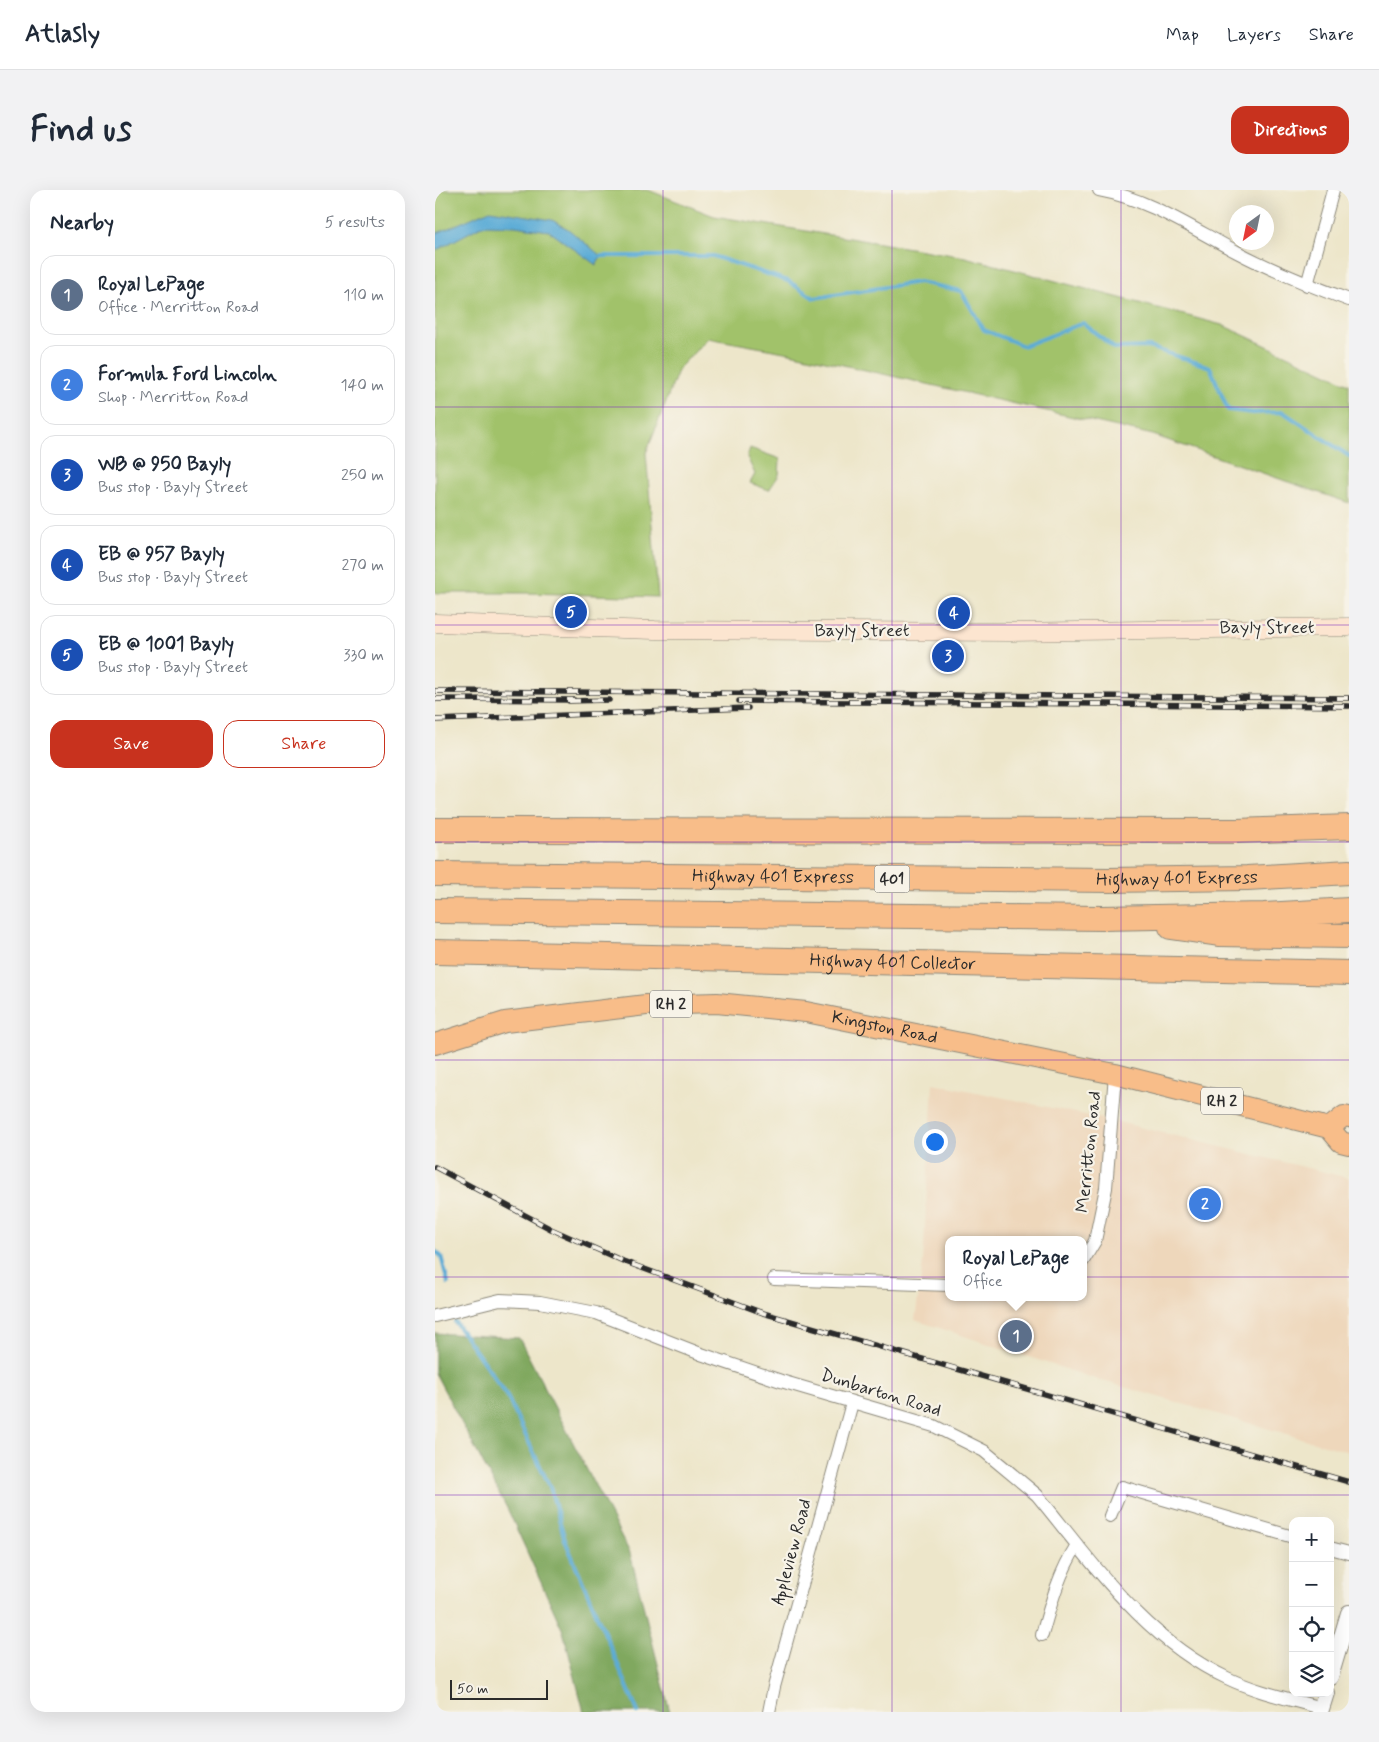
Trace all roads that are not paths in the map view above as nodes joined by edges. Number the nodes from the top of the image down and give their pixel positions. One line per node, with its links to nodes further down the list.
1 (1099, 190): 3 (street)
2 (1333, 190): 3 (street)
3 (1307, 285): 4 (street)
4 (1349, 300)
5 (435, 623): 6 (main road, Bayly Street)
6 (1349, 627)
7 (1349, 827): 8 (highway)
8 (435, 830)
9 (1349, 872): 10 (highway, Highway 401 Express / 401)
10 (435, 874)
11 (1349, 910): 13 (highway, Highway 401 Express / 401)
12 (435, 911): 13 (highway, Highway 401 Express / 401)
13 (1102, 918): 14 (highway)
14 (1349, 936)
15 (435, 952): 16 (highway, Highway 401 Collector)
16 (1349, 973)
17 (435, 1044): 18 (main road, Kingston Road / RH 2)
18 (1115, 1074): 20 (main road, Kingston Road / RH 2); 22 (street, Merritton Road)
19 (1349, 1117): 20 (main road)
20 (1329, 1128): 21 (main road, Kingston Road / RH 2)
21 (1349, 1144)
22 (1087, 1254)
23 (774, 1279): 24 (street)
24 (945, 1285)
25 (435, 1316): 26 (street, Dunbarton Road)
26 (853, 1403): 29 (street, Dunbarton Road); 36 (street, Appleview Road)
27 (1111, 1516): 28 (street)
28 (1289, 1536)
29 (1077, 1544): 33 (street); 35 (street, Dunbarton Road)
30 (1334, 1549): 31 (street)
31 (1349, 1553)
32 (1349, 1613): 34 (street)
33 (1042, 1635)
34 (1334, 1664)
35 (1322, 1705)
36 (769, 1712)

